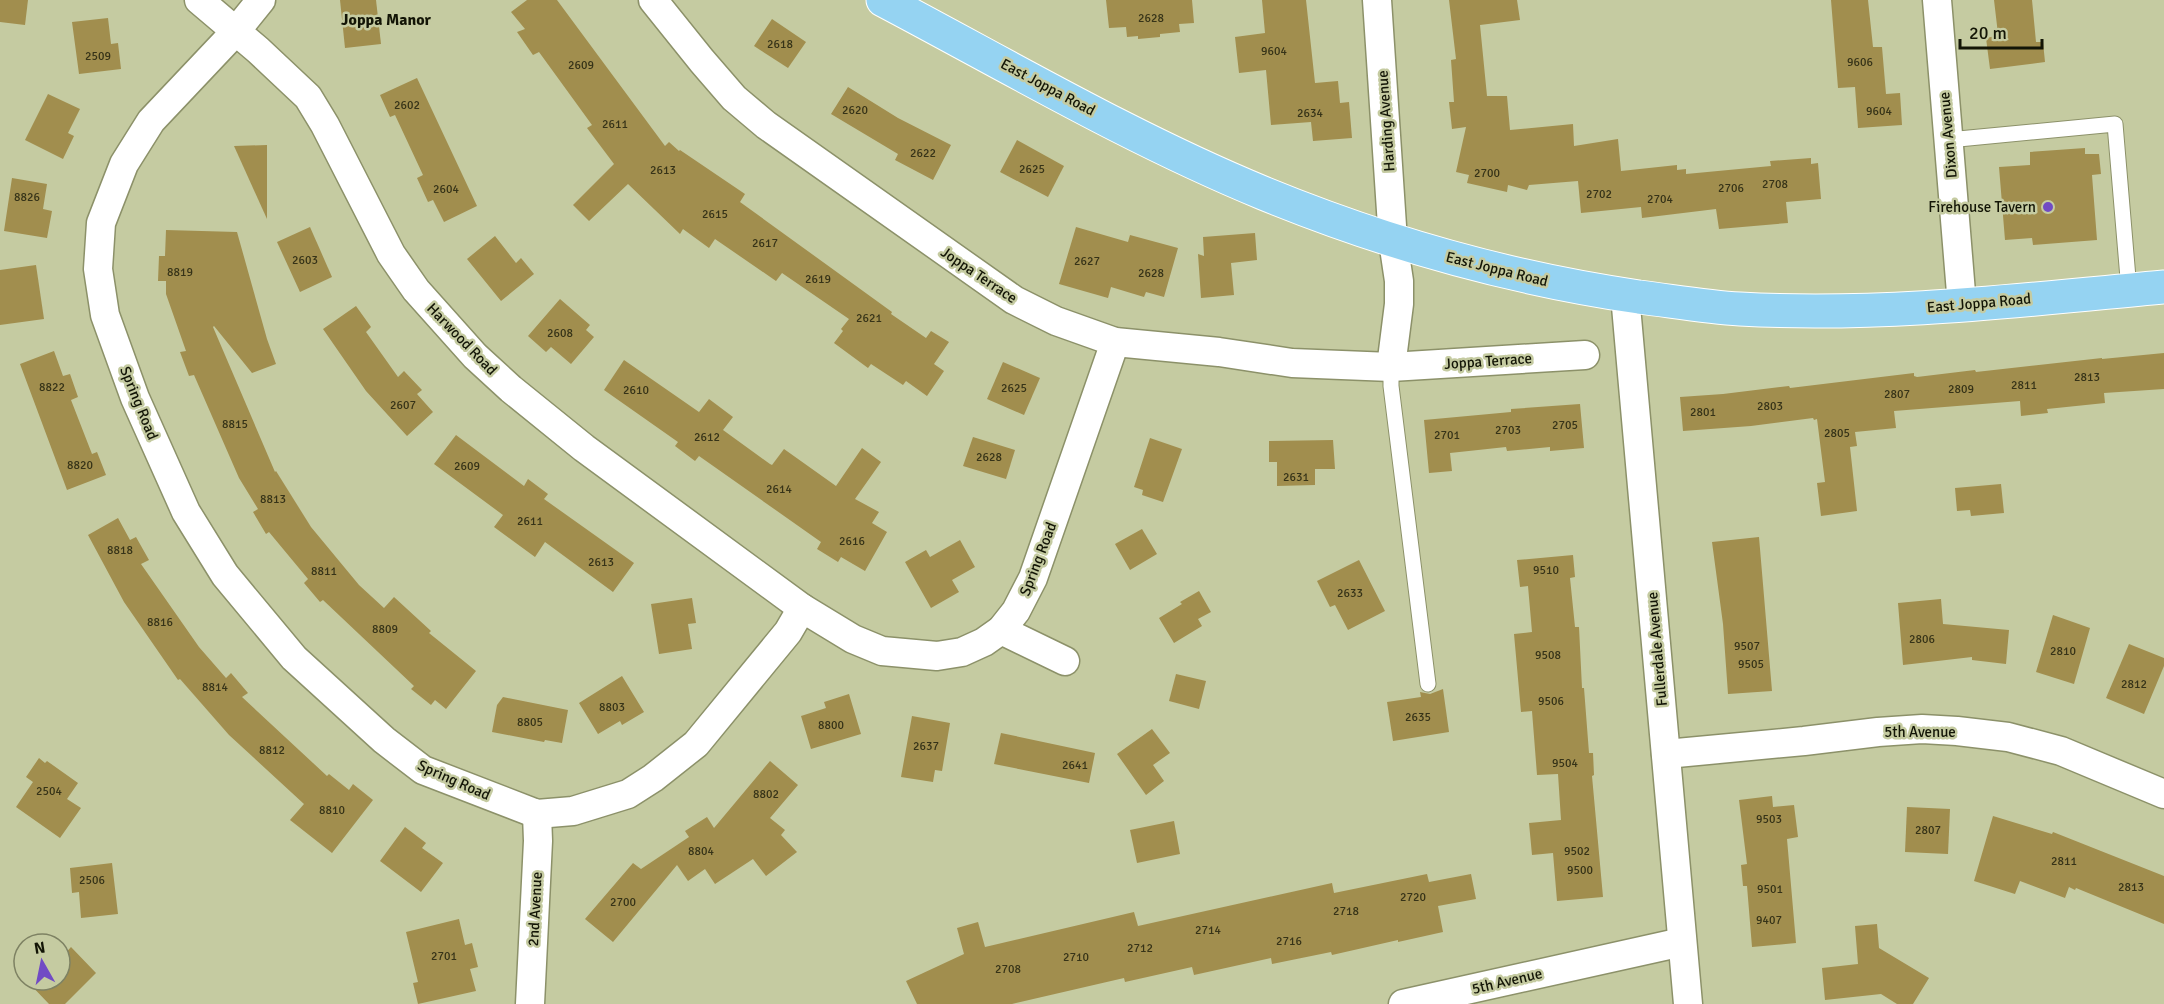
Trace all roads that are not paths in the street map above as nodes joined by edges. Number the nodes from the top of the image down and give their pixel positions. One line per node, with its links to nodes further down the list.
1 (199, 0): 7 (street, Harwood Road)
2 (261, 0): 7 (street, Spring Road)
3 (653, 0): 14 (street, Joppa Terrace)
4 (884, 0): 9 (main road, East Joppa Road)
5 (1377, 0): 9 (street, Harding Avenue)
6 (1937, 0): 8 (street, Dixon Avenue)
7 (236, 31): 17 (street, Harwood Road); 23 (street, Spring Road)
8 (1948, 140): 11 (lane); 13 (street, Dixon Avenue)
9 (1394, 241): 12 (main road, East Joppa Road); 16 (street)
10 (2164, 286): 11 (main road, East Joppa Road)
11 (2129, 290): 13 (main road, East Joppa Road)
12 (1625, 295): 13 (main road, East Joppa Road); 21 (street, Fullerdale Avenue)
13 (1962, 305)
14 (1115, 342): 16 (street, Joppa Terrace); 18 (street, Spring Road)
15 (1585, 355): 16 (street, Joppa Terrace)
16 (1391, 367): 20 (lane)
17 (802, 608): 18 (street, Spring Road); 23 (street, Spring Road)
18 (1001, 630): 19 (street)
19 (1065, 661)
20 (1428, 684)
21 (1666, 754): 22 (street, 5th Avenue); 24 (street, Fullerdale Avenue)
22 (2164, 795)
23 (537, 814): 25 (street, 2nd Avenue)
24 (1682, 942): 26 (street, 5th Avenue); 27 (street, Fullerdale Avenue)
25 (530, 1004)
26 (1403, 1004)
27 (1688, 1004)

